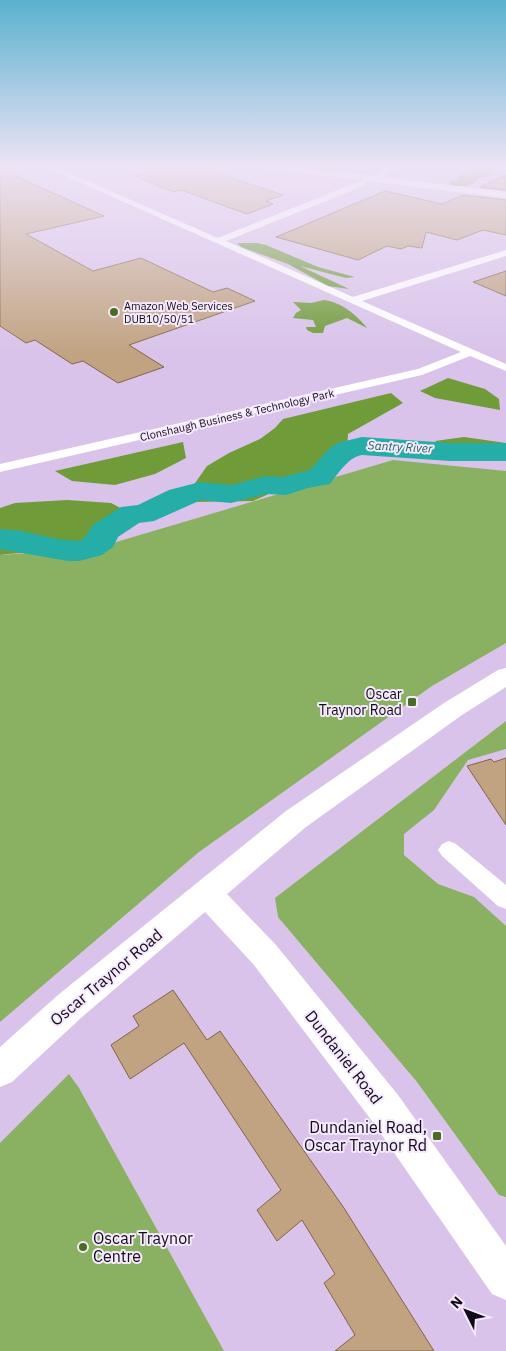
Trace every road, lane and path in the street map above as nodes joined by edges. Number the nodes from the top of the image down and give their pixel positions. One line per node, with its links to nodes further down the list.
1 (189, 228): 3 (street)
2 (252, 228): 3 (street)
3 (219, 241): 5 (street)
4 (506, 253): 5 (street)
5 (354, 300): 6 (street)
6 (471, 352): 7 (street); 8 (street, Clonshaugh Business & Technology Park)
7 (506, 368)
8 (0, 468)
9 (506, 676): 11 (street, Oscar Traynor Road)
10 (449, 850): 12 (street)
11 (206, 892): 13 (street, Oscar Traynor Road); 14 (street, Dundaniel Road)
12 (506, 899)
13 (0, 1070)
14 (506, 1280)

